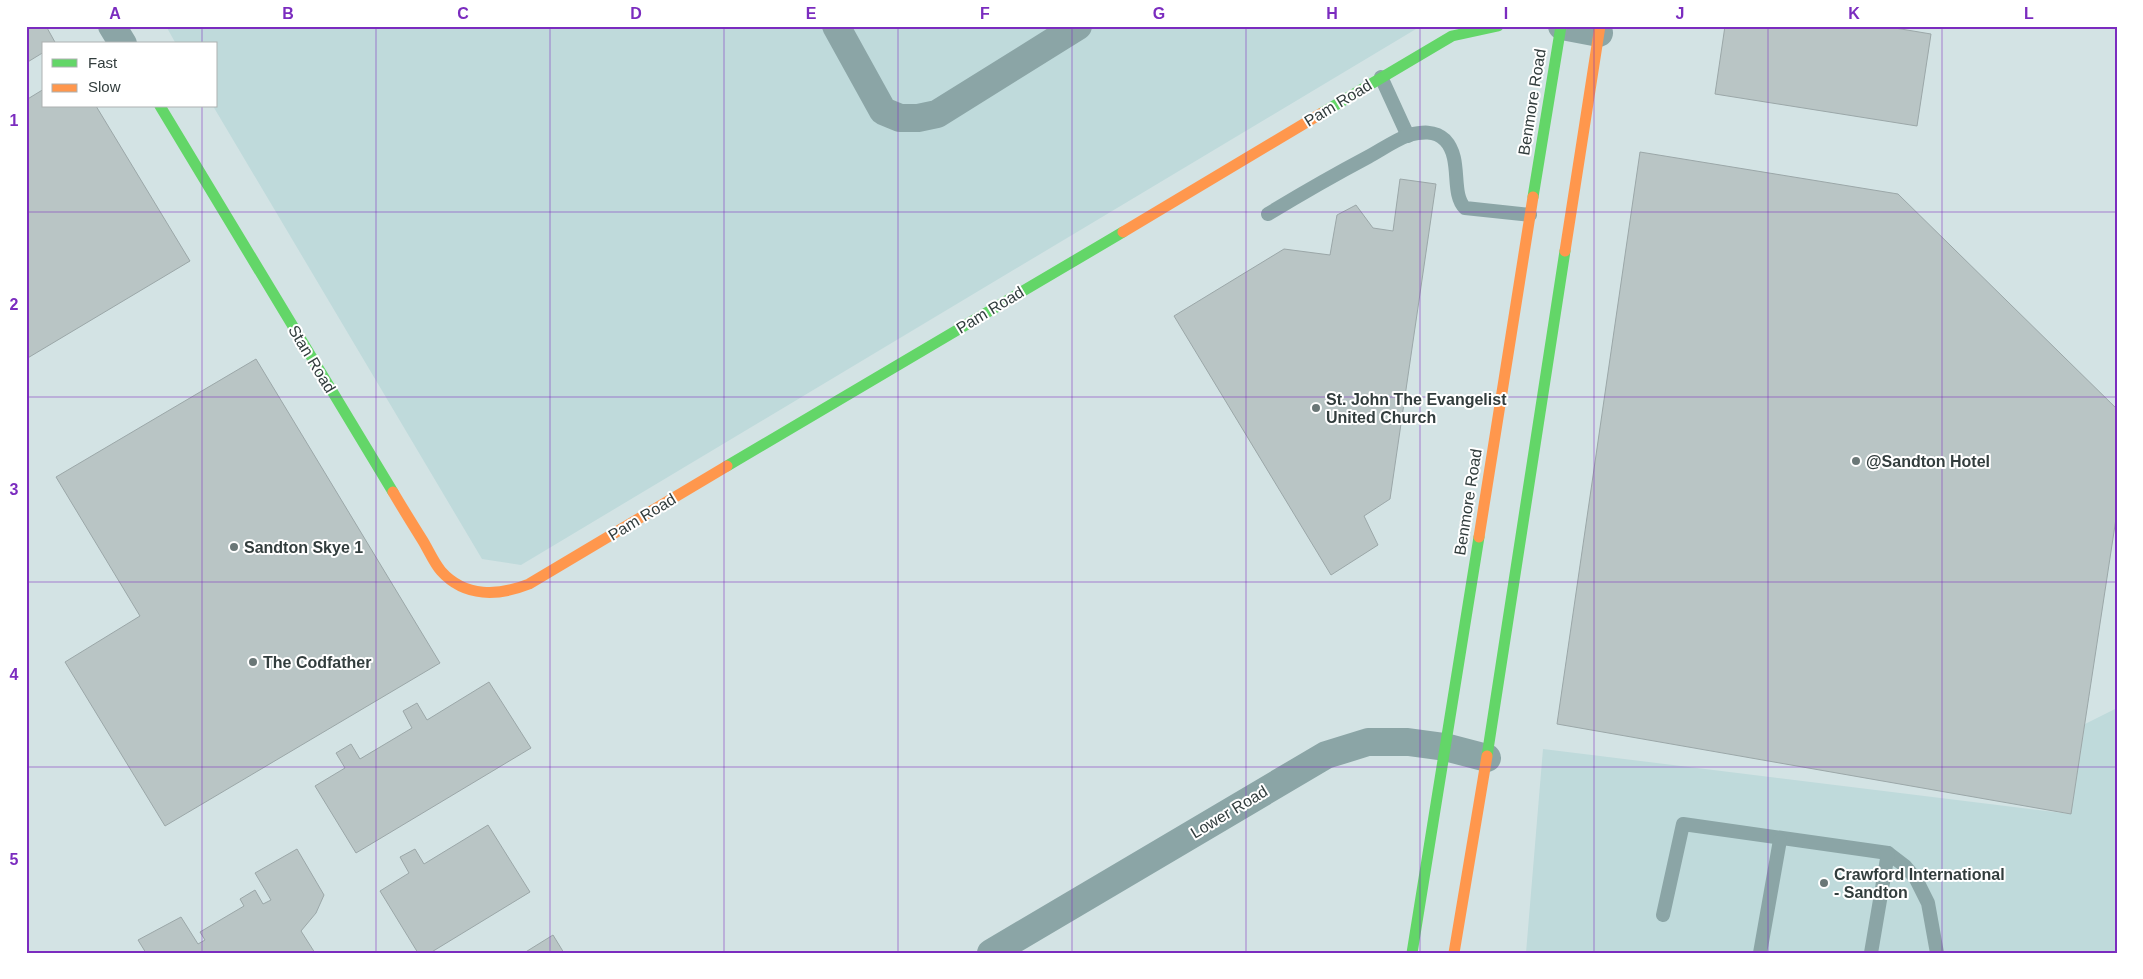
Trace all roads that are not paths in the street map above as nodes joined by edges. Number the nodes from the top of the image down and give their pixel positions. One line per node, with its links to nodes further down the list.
1 (112, 26): 7 (street)
2 (836, 26): 3 (street)
3 (1078, 26)
4 (1498, 26): 8 (street, Pam Road)
5 (1561, 26): 6 (street); 12 (street, Benmore Road)
6 (1599, 29): 15 (street)
7 (122, 42)
8 (1381, 77): 10 (lane); 13 (street, Pam Road)
9 (161, 108): 13 (street, Stan Road)
10 (1408, 136): 11 (lane); 12 (lane)
11 (1268, 214)
12 (1530, 215): 14 (street, Benmore Road)
13 (482, 594)
14 (1445, 747): 15 (street, Lower Road); 19 (street, Lower Road); 20 (street, Benmore Road)
15 (1487, 758): 21 (street)
16 (1780, 840): 17 (lane); 18 (lane); 22 (lane)
17 (1888, 853): 23 (lane); 24 (lane)
18 (1663, 915)
19 (991, 953)
20 (1412, 953)
21 (1454, 953)
22 (1760, 953)
23 (1871, 953)
24 (1937, 953)

